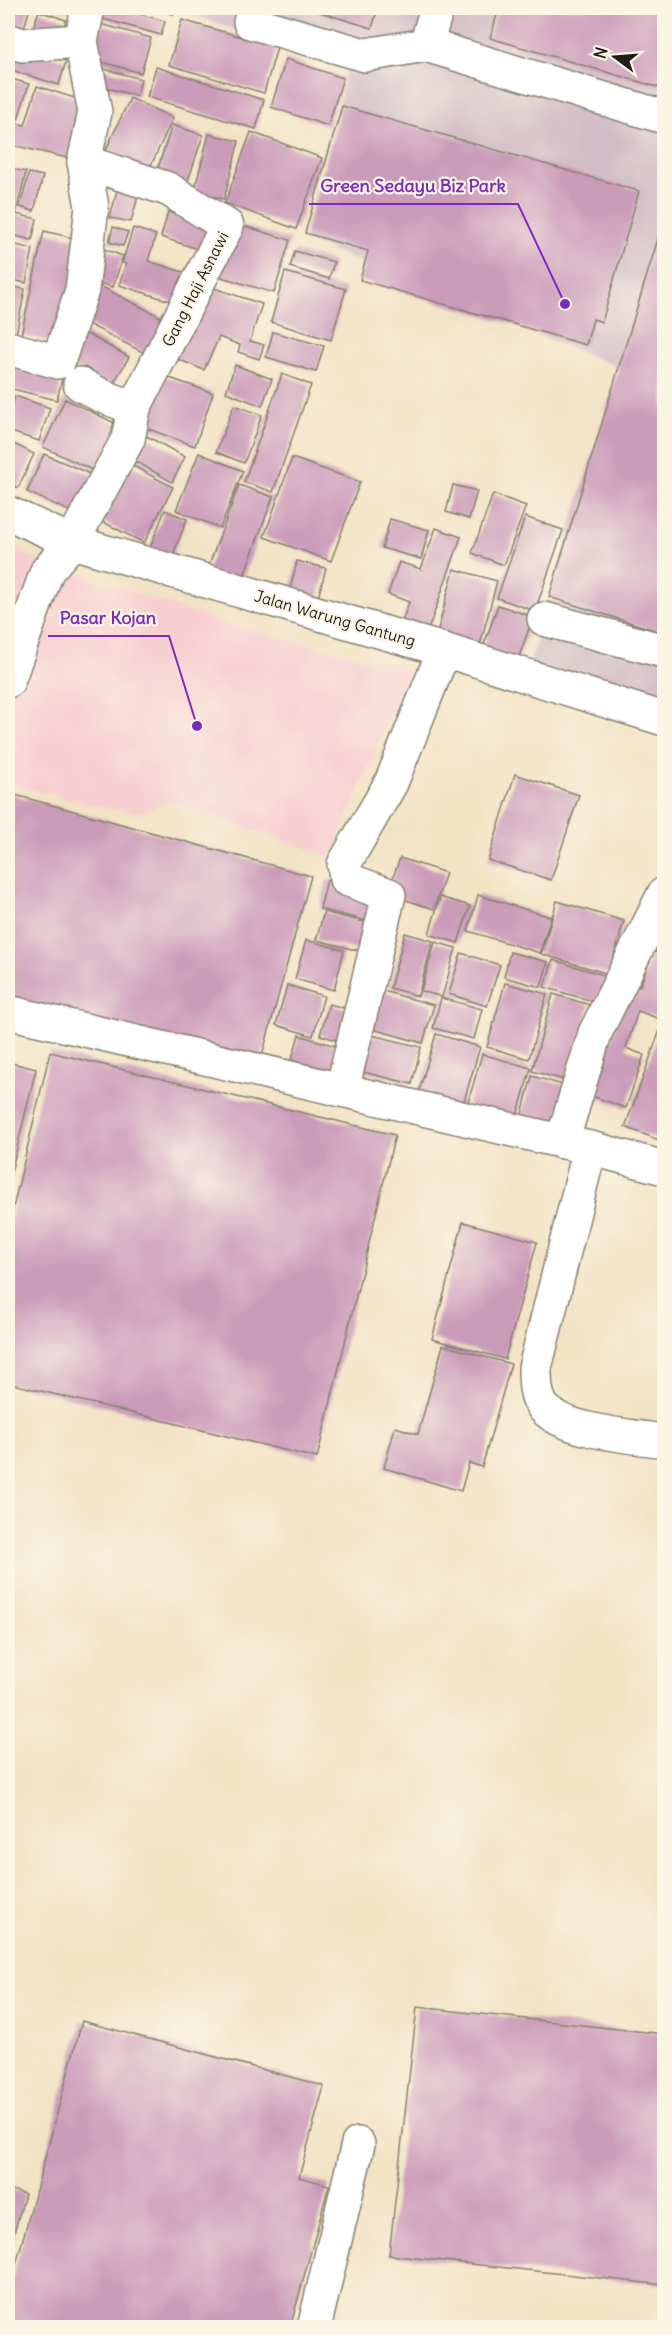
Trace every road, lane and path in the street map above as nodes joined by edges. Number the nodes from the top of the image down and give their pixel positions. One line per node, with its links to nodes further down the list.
1 (88, 8): 5 (street)
2 (437, 8): 6 (street)
3 (250, 22): 6 (street)
4 (8, 40): 5 (street)
5 (81, 41): 8 (street)
6 (426, 45): 7 (street)
7 (664, 117)
8 (84, 162): 9 (street); 11 (street, Gang Haji Asnawi)
9 (8, 348)
10 (80, 384): 11 (street)
11 (134, 408): 13 (street)
12 (8, 513): 13 (street, Jalan Warung Gantung)
13 (72, 542): 15 (street, Jalan Warung Gantung); 17 (street)
14 (544, 619): 16 (street)
15 (444, 650): 18 (street, Jalan Warung Gantung); 21 (street)
16 (664, 651)
17 (8, 681)
18 (664, 719)
19 (664, 894): 22 (street)
20 (8, 1012): 21 (street)
21 (342, 1090): 22 (street)
22 (576, 1145): 23 (street); 24 (street)
23 (664, 1168)
24 (664, 1441)
25 (358, 2144): 26 (street)
26 (314, 2328)

